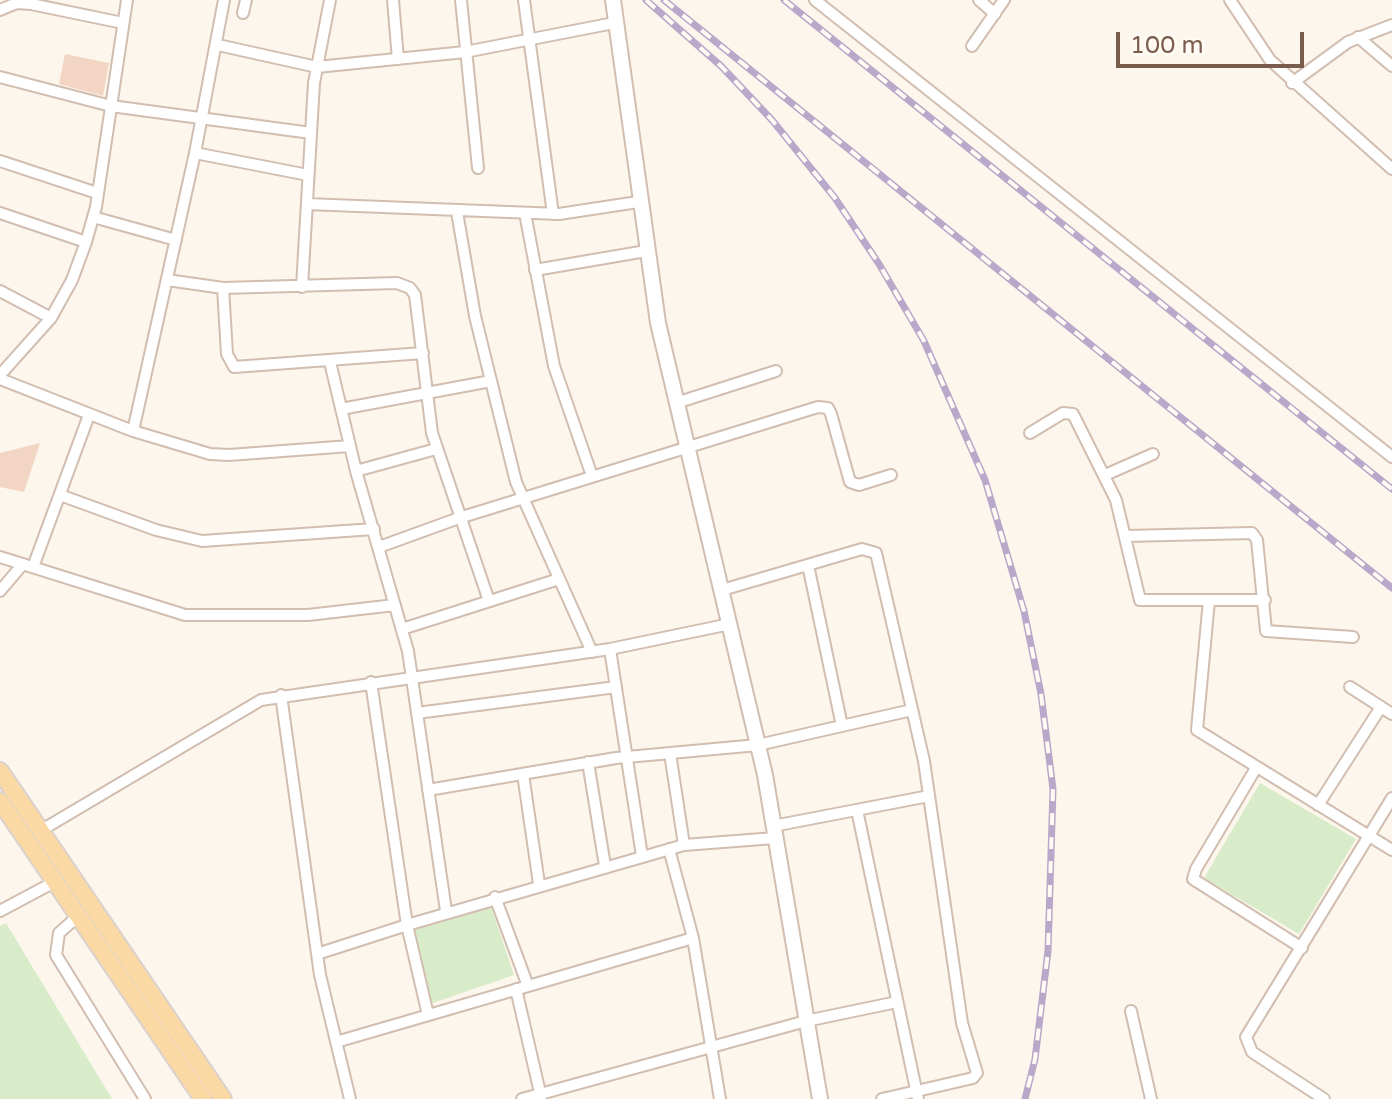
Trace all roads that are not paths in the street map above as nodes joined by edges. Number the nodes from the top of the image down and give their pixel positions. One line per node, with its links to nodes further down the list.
1 (127, 0): 16 (street)
2 (224, 0): 21 (street)
3 (246, 0): 14 (street)
4 (330, 0): 26 (street)
5 (393, 0): 24 (street)
6 (461, 0): 23 (street)
7 (524, 0): 20 (street)
8 (613, 0): 17 (street)
9 (815, 0): 69 (street)
10 (979, 0): 15 (street)
11 (1004, 0): 15 (street)
12 (1230, 0): 28 (street)
13 (0, 10): 16 (street)
14 (243, 13)
15 (995, 14): 22 (street)
16 (123, 23): 29 (street)
17 (614, 23): 20 (street); 38 (street)
18 (1392, 25): 19 (street)
19 (1358, 37): 25 (street); 28 (street)
20 (530, 40): 23 (street); 43 (street)
21 (218, 45): 26 (street); 30 (street)
22 (972, 46)
23 (465, 52): 24 (street); 34 (street)
24 (398, 59): 26 (street)
25 (1392, 66)
26 (317, 67): 31 (street)
27 (0, 77): 29 (street)
28 (1292, 83): 35 (street)
29 (111, 106): 30 (street); 37 (street)
30 (202, 117): 31 (street); 32 (street)
31 (311, 133): 36 (street)
32 (195, 153): 36 (street); 45 (street)
33 (0, 161): 37 (street)
34 (478, 168)
35 (1392, 169)
36 (308, 175): 39 (street)
37 (97, 193): 44 (street)
38 (638, 202): 43 (street); 47 (street)
39 (307, 204): 40 (street); 50 (street)
40 (457, 212): 42 (street); 58 (street)
41 (0, 213): 46 (street)
42 (525, 213): 43 (street); 48 (street)
43 (553, 214)
44 (93, 217): 45 (street); 46 (street)
45 (176, 240): 49 (street)
46 (86, 242): 53 (street)
47 (646, 251): 48 (street); 60 (street)
48 (535, 270): 73 (street)
49 (167, 280): 51 (street); 63 (street)
50 (302, 287): 51 (street); 54 (street)
51 (223, 288): 55 (street)
52 (0, 291): 53 (street)
53 (51, 318): 57 (street)
54 (423, 353): 55 (street); 59 (street)
55 (330, 362): 61 (street)
56 (776, 371): 60 (street)
57 (0, 377): 62 (street)
58 (491, 381): 59 (street); 75 (street)
59 (427, 393): 61 (street); 67 (street)
60 (676, 403): 65 (street)
61 (341, 409): 66 (street)
62 (89, 415): 63 (street); 74 (street)
63 (133, 431): 66 (street)
64 (1030, 433): 72 (street)
65 (687, 445): 71 (street); 73 (street); 84 (street)
66 (350, 446): 70 (street)
67 (436, 449): 70 (street); 76 (street)
68 (1153, 454): 72 (street)
69 (1392, 457)
70 (356, 471): 77 (street)
71 (891, 475)
72 (1105, 475): 78 (street)
73 (592, 476): 75 (street)
74 (60, 495): 77 (street); 82 (street)
75 (524, 499): 76 (street); 83 (street)
76 (459, 518): 79 (street); 88 (street)
77 (374, 529): 79 (street)
78 (1126, 536): 86 (street); 87 (street)
79 (379, 547): 89 (street)
80 (0, 557): 82 (street)
81 (808, 565): 84 (street); 101 (street); 104 (street)
82 (28, 566): 85 (street); 89 (street)
83 (559, 579): 88 (street); 94 (street)
84 (722, 590): 90 (street)
85 (0, 591)
86 (1209, 600): 87 (street); 109 (street)
87 (1265, 600): 92 (street)
88 (489, 601): 91 (street)
89 (395, 605): 91 (street)
90 (730, 624): 93 (street); 105 (street)
91 (402, 629): 95 (street)
92 (1353, 637)
93 (610, 649): 94 (street); 97 (street)
94 (592, 652): 95 (street)
95 (412, 676): 96 (street); 102 (street)
96 (371, 682): 99 (street); 133 (street)
97 (616, 687): 102 (street); 107 (street)
98 (1350, 687): 100 (street)
99 (281, 695): 119 (street); 136 (street)
100 (1381, 707): 103 (street); 116 (street)
101 (912, 710): 104 (street); 113 (street)
102 (417, 713): 112 (street)
103 (1392, 714)
104 (842, 726): 105 (street)
105 (758, 745): 106 (street); 120 (street)
106 (670, 753): 107 (street); 122 (street)
107 (627, 757): 108 (street); 125 (street)
108 (588, 762): 111 (street); 126 (street)
109 (1256, 768): 116 (street); 135 (street)
110 (0, 771): 119 (main road)
111 (523, 774): 112 (street); 128 (street)
112 (428, 790): 131 (street)
113 (929, 796): 117 (street); 145 (street)
114 (1392, 798): 121 (street)
115 (0, 801): 118 (main road)
116 (1318, 805): 121 (street)
117 (857, 810): 120 (street); 139 (street)
118 (6, 819): 127 (main road)
119 (40, 831): 127 (main road)
120 (774, 832): 122 (street); 142 (street)
121 (1369, 836): 124 (street); 135 (street)
122 (684, 845): 123 (street)
123 (669, 849): 125 (street); 134 (street)
124 (1392, 850)
125 (642, 856): 126 (street)
126 (605, 866): 128 (street)
127 (62, 878): 130 (street); 132 (main road); 149 (main road)
128 (539, 884): 129 (street)
129 (495, 897): 131 (street); 137 (street)
130 (0, 911)
131 (446, 911): 133 (street)
132 (77, 917): 147 (street); 148 (main road)
133 (407, 925): 136 (street); 141 (street)
134 (693, 938): 137 (street); 144 (street)
135 (1302, 948): 156 (street)
136 (317, 954): 143 (street)
137 (528, 986): 138 (street)
138 (516, 989): 141 (street); 146 (street)
139 (897, 1002): 142 (street); 145 (street)
140 (1131, 1011): 155 (street)
141 (428, 1015): 143 (street)
142 (806, 1021): 144 (street); 153 (street)
143 (336, 1042): 150 (street)
144 (713, 1046): 146 (street); 152 (street)
145 (917, 1095): 154 (street)
146 (541, 1096): 151 (street)
147 (145, 1099)
148 (203, 1099)
149 (223, 1099)
150 (350, 1099)
151 (522, 1099)
152 (720, 1099)
153 (820, 1099)
154 (882, 1099)
155 (1151, 1099)
156 (1324, 1099)

